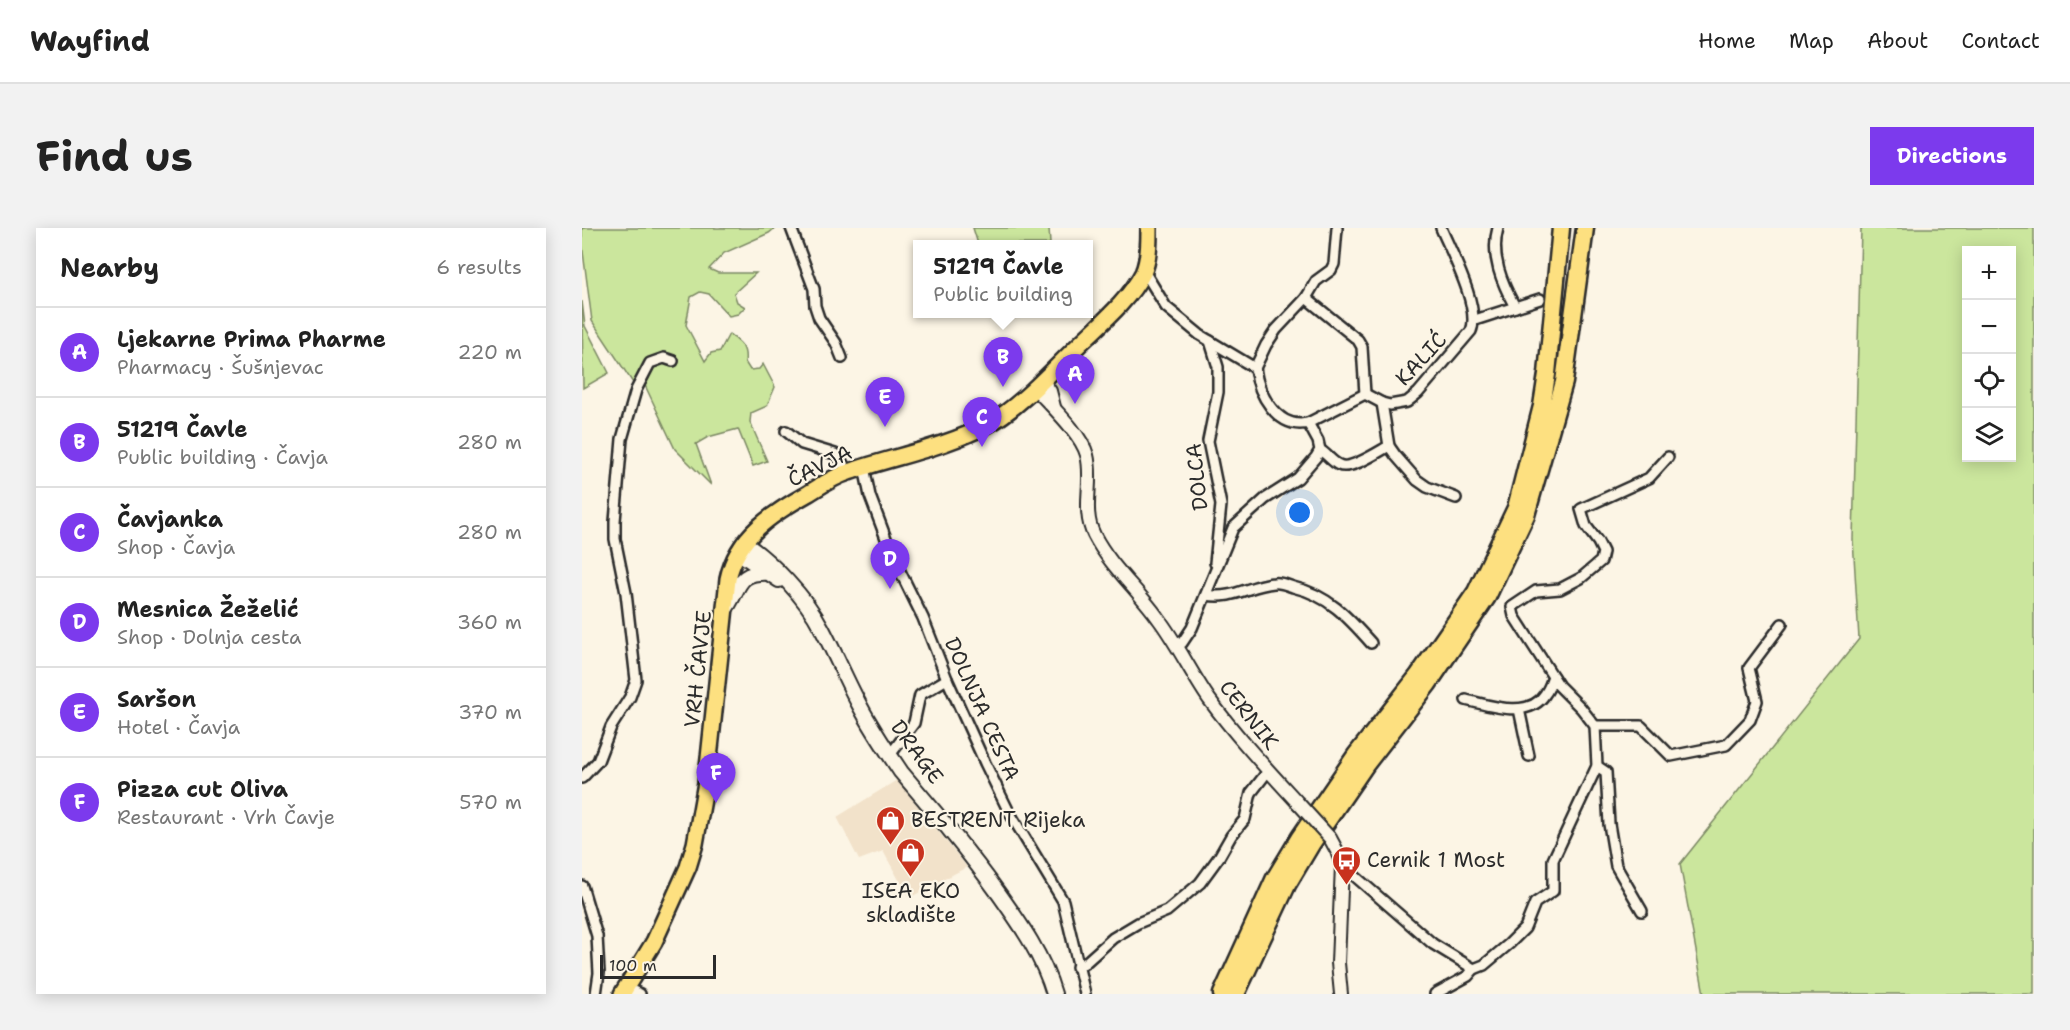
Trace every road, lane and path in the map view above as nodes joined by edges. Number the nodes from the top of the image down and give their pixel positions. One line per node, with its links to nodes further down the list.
1 (791, 228): 17 (street)
2 (1149, 228): 11 (main road, ČAVJA)
3 (1337, 228): 12 (street)
4 (1441, 228): 15 (street)
5 (1498, 228): 14 (street)
6 (1556, 228): 10 (highway)
7 (1561, 228): 10 (highway)
8 (1575, 228): 23 (highway)
9 (1585, 228): 23 (highway)
10 (1559, 258): 60 (highway)
11 (1144, 271): 16 (street); 20 (main road, ČAVJA)
12 (1306, 298): 19 (street); 21 (street, KALIĆ)
13 (1540, 299): 14 (street)
14 (1515, 307): 15 (street)
15 (1475, 321): 22 (street, KALIĆ)
16 (1210, 341): 19 (street); 34 (street, DOLCA)
17 (842, 358)
18 (673, 361): 50 (street)
19 (1255, 368): 24 (street)
20 (1038, 383): 29 (main road, ČAVJA); 40 (street, CERNIK)
21 (1365, 394): 22 (street, KALIĆ); 24 (street)
22 (1382, 403): 26 (street, KALIĆ)
23 (1553, 415): 61 (highway)
24 (1308, 423): 27 (street)
25 (786, 431): 30 (street)
26 (1389, 446): 27 (street); 31 (street)
27 (1320, 450): 34 (street)
28 (1668, 457): 41 (street)
29 (864, 467): 30 (main road, ČAVJA); 42 (street, DOLNJA CESTA)
30 (847, 472): 32 (main road, ČAVJA)
31 (1456, 498)
32 (743, 545): 33 (main road, DRAGE); 35 (main road, DRAGE); 37 (main road, VRH ČAVJE)
33 (769, 573): 35 (main road, DRAGE); 37 (main road)
34 (1214, 574): 36 (street)
35 (793, 590): 46 (main road, DRAGE)
36 (1206, 595): 39 (street); 40 (street)
37 (724, 611): 56 (main road, VRH ČAVJE)
38 (1782, 624): 45 (street)
39 (1371, 643)
40 (1177, 647): 49 (street, CERNIK)
41 (1553, 677): 44 (street); 45 (street)
42 (947, 679): 46 (street); 54 (street, DOLNJA CESTA)
43 (1466, 700): 44 (street)
44 (1519, 709): 47 (street)
45 (1594, 726): 48 (street)
46 (890, 755): 58 (main road, DRAGE)
47 (1529, 756)
48 (1597, 766): 53 (street); 55 (street)
49 (1268, 771): 51 (street, CERNIK, bridge); 54 (street)
50 (582, 778)
51 (1342, 866): 55 (street); 62 (street)
52 (582, 886): 57 (street)
53 (1642, 910)
54 (1077, 967): 59 (street, DOLNJA CESTA)
55 (1474, 969): 63 (street)
56 (629, 992)
57 (596, 994)
58 (1054, 994)
59 (1085, 994)
60 (1222, 994)
61 (1236, 994)
62 (1341, 994)
63 (1435, 994)

